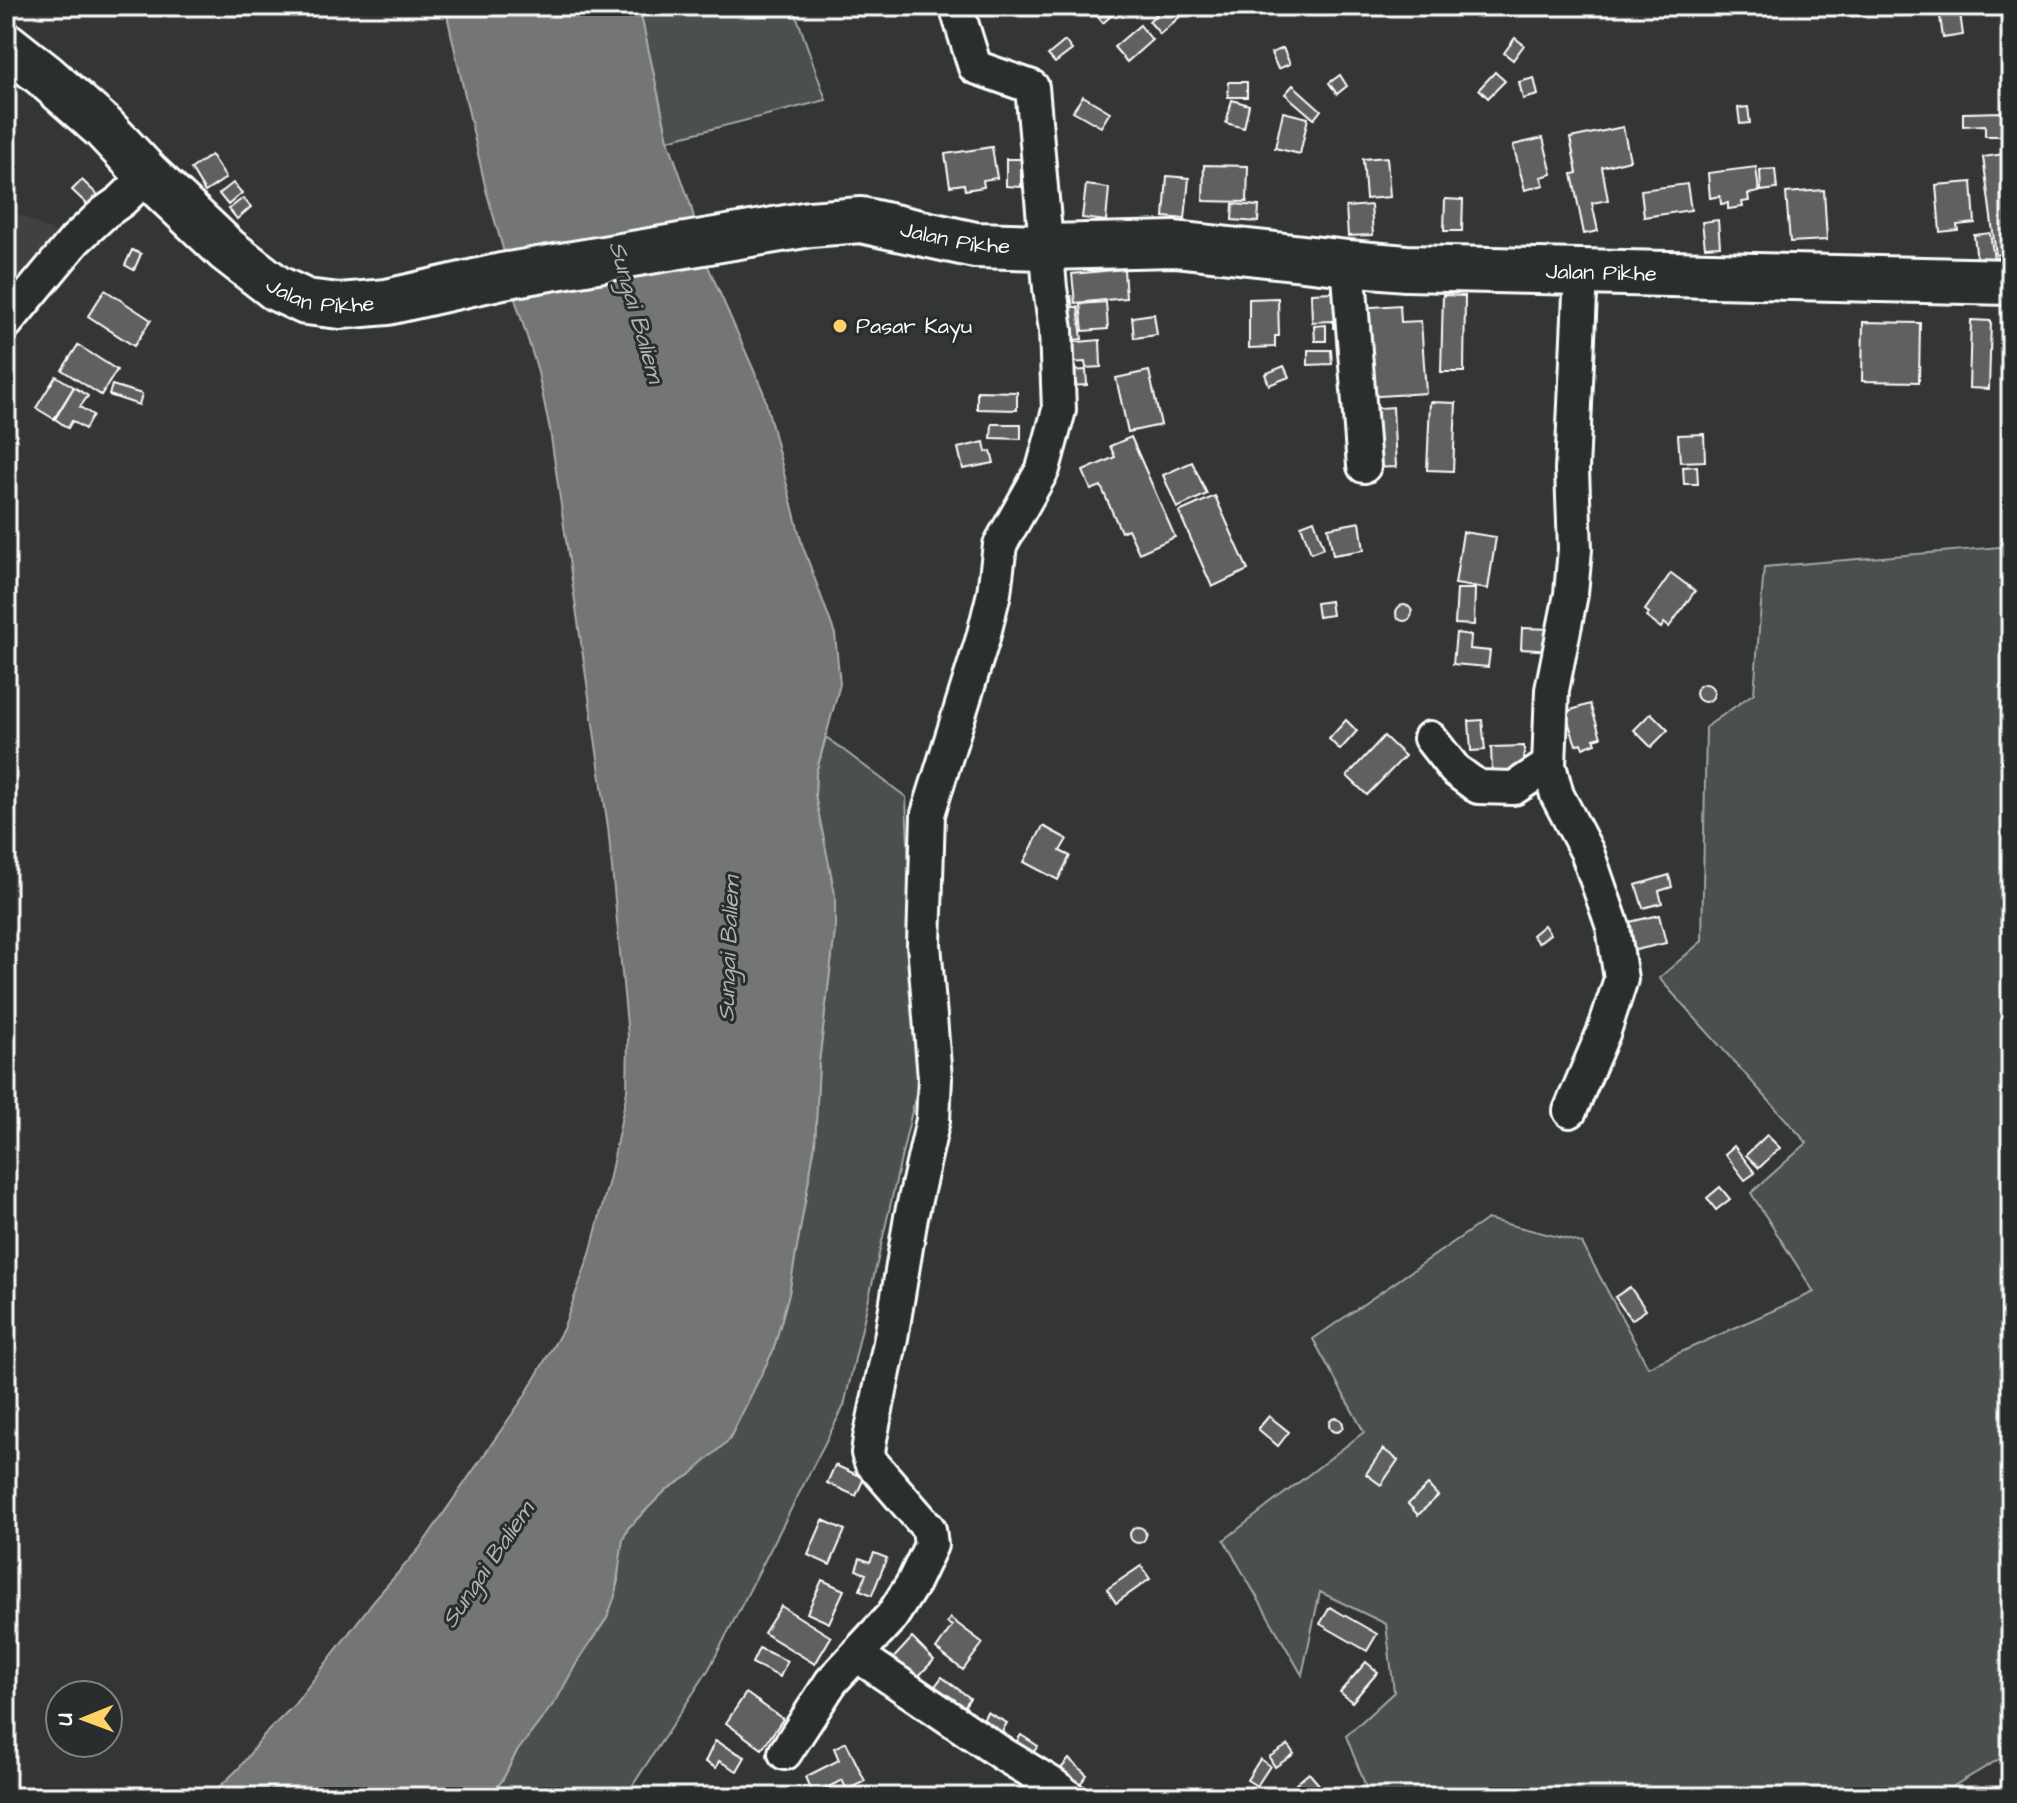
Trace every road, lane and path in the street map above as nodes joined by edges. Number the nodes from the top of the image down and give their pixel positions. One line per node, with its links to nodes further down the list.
1 (956, 6): 4 (street)
2 (6, 45): 3 (highway, Jalan Pikhe)
3 (148, 175): 4 (highway, Jalan Pikhe); 8 (street)
4 (1047, 247): 5 (highway, Jalan Pikhe); 13 (street)
5 (1348, 263): 6 (highway, Jalan Pikhe); 9 (street)
6 (1581, 273): 7 (highway, Jalan Pikhe); 11 (street)
7 (2011, 282)
8 (6, 323)
9 (1364, 466)
10 (1430, 738): 11 (street)
11 (1549, 765): 12 (street)
12 (1570, 1111)
13 (857, 1655): 14 (street); 15 (street)
14 (785, 1753)
15 (1069, 1797)

